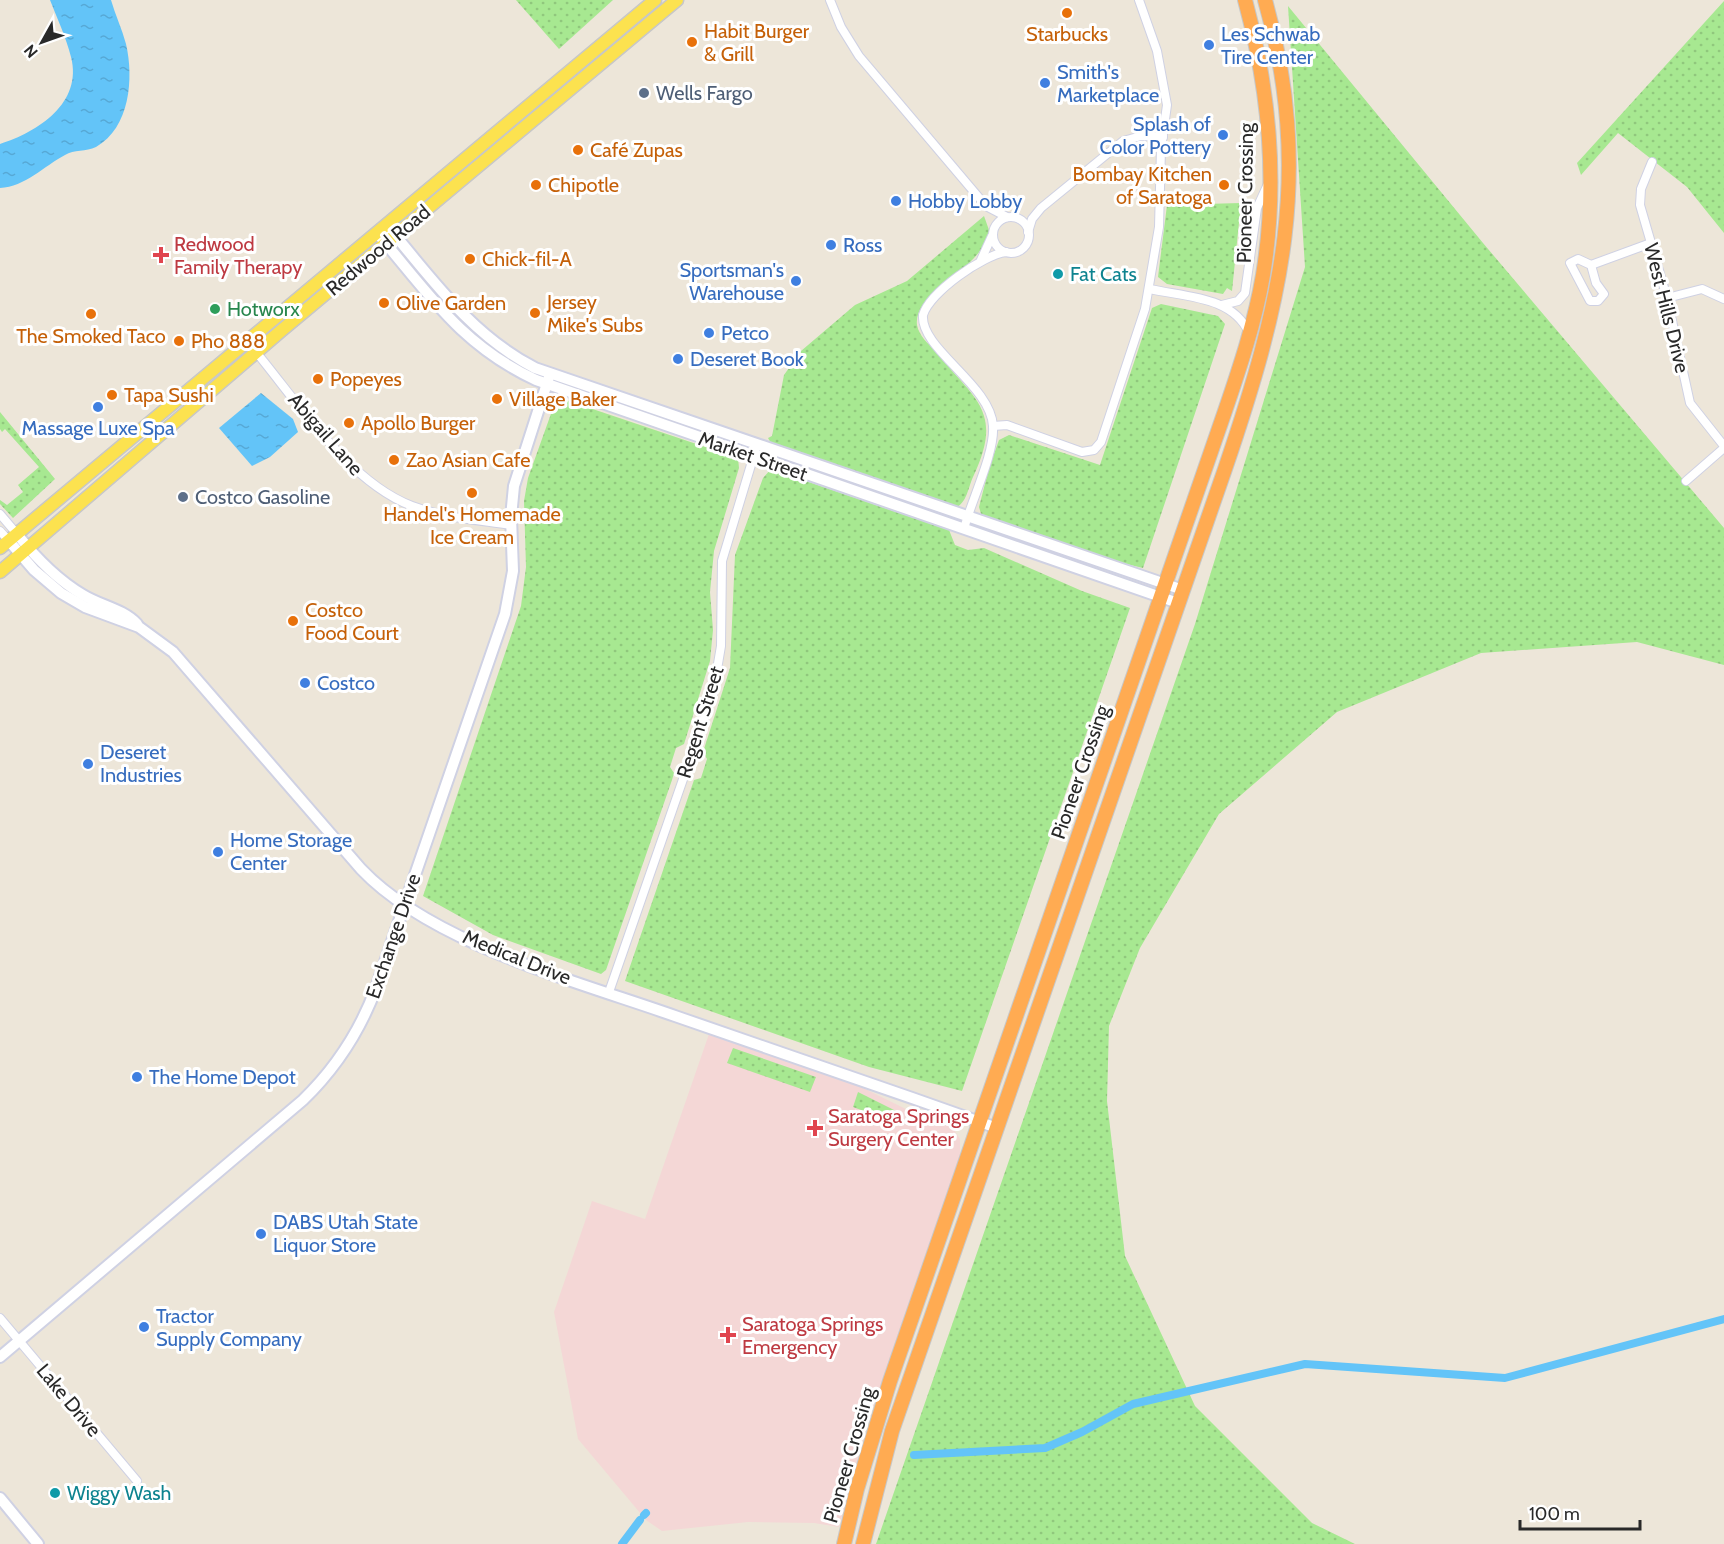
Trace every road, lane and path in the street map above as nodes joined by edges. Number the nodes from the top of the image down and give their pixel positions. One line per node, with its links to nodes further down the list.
1 (655, 0): 15 (main road, Redwood Road)
2 (677, 0): 18 (main road, Redwood Road)
3 (830, 0): 12 (street)
4 (1139, 0): 9 (street)
5 (1245, 0): 11 (highway, Pioneer Crossing)
6 (1256, 0): 8 (highway)
7 (1265, 0): 8 (highway, Pioneer Crossing)
8 (1282, 82): 44 (highway, Pioneer Crossing)
9 (1163, 137): 13 (street); 23 (street)
10 (1652, 162): 19 (street, West Hills Drive)
11 (1269, 183): 26 (street); 27 (highway, Pioneer Crossing)
12 (986, 206): 14 (street); 16 (street)
13 (1041, 208): 14 (street); 17 (street)
14 (1010, 217): 16 (street); 17 (street)
15 (382, 229): 18 (street, Market Street); 40 (main road, Redwood Road)
16 (993, 232): 20 (street); 21 (street)
17 (1028, 232): 20 (street)
18 (391, 239): 28 (main road, Redwood Road); 29 (street, Market Street)
19 (1652, 243): 22 (street); 24 (street, West Hills Drive)
20 (1006, 252): 21 (street)
21 (981, 260): 30 (street)
22 (1591, 265): 22 (street)
23 (1150, 289): 26 (street); 30 (street)
24 (1667, 298): 25 (street); 32 (street, West Hills Drive)
25 (1724, 299)
26 (1222, 305): 27 (street)
27 (1249, 334): 43 (highway, Pioneer Crossing)
28 (256, 352): 37 (street, Abigail Lane); 41 (main road, Redwood Road)
29 (548, 379): 31 (street, Market Street); 33 (street, Market Street); 37 (street, Exchange Drive)
30 (993, 426): 36 (street)
31 (757, 445): 33 (street, Regent Street); 36 (street, Market Street)
32 (1724, 447): 34 (street)
33 (756, 457): 38 (street, Market Street); 46 (street, Regent Street)
34 (1686, 481)
35 (0, 514): 40 (street)
36 (967, 517): 38 (street); 43 (street, Market Street)
37 (512, 525): 45 (street, Exchange Drive)
38 (964, 529): 43 (street, Market Street)
39 (0, 531): 40 (street)
40 (8, 541): 41 (street, Medical Drive)
41 (24, 551): 42 (main road, Redwood Road); 45 (street, Medical Drive)
42 (0, 572)
43 (1163, 591): 44 (street, Market Street); 47 (highway, Pioneer Crossing)
44 (1181, 596): 48 (highway, Pioneer Crossing)
45 (405, 904): 46 (street, Medical Drive); 50 (street, Exchange Drive)
46 (609, 992): 47 (street, Medical Drive)
47 (980, 1122): 48 (street, Medical Drive); 55 (highway, Pioneer Crossing)
48 (997, 1128): 56 (highway, Pioneer Crossing)
49 (0, 1318): 50 (street, Lake Drive)
50 (19, 1341): 51 (street, Exchange Drive); 52 (street, Lake Drive)
51 (0, 1357)
52 (137, 1481)
53 (0, 1498): 54 (street)
54 (38, 1544)
55 (844, 1544)
56 (863, 1544)

